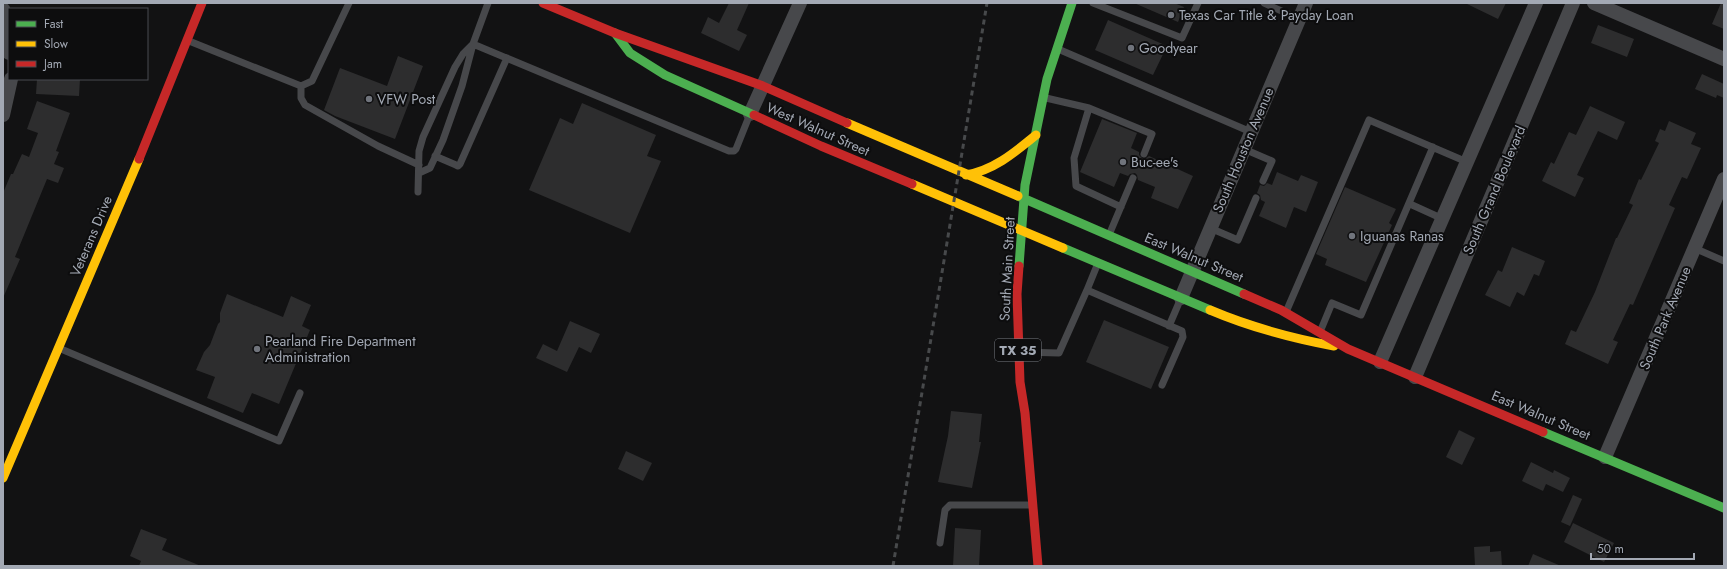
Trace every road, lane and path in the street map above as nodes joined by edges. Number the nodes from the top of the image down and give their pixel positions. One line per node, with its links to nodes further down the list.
1 (202, 3): 18 (street, Veterans Drive)
2 (348, 3): 25 (lane)
3 (488, 3): 19 (lane)
4 (543, 3): 14 (street, West Walnut Street)
5 (800, 3): 26 (street)
6 (1072, 3): 21 (street, South Main Street / TX 35)
7 (1093, 3): 8 (lane)
8 (1198, 3)
9 (1264, 3): 16 (lane)
10 (1306, 3): 16 (street, South Houston Avenue)
11 (1536, 3): 37 (street)
12 (1573, 3): 67 (street, South Grand Boulevard)
13 (1594, 3): 23 (street)
14 (570, 8): 17 (street, West Walnut Street)
15 (3, 9): 20 (street)
16 (1299, 19): 31 (street, South Houston Avenue)
17 (615, 33): 26 (street, West Walnut Street); 29 (street, West Walnut Street)
18 (186, 40): 25 (lane); 63 (street, Veterans Drive)
19 (473, 44): 22 (lane); 36 (lane); 38 (lane)
20 (8, 46)
21 (1057, 49): 27 (street, South Main Street / TX 35); 31 (lane)
22 (507, 58): 29 (lane); 36 (lane)
23 (1724, 59)
24 (11, 80): 30 (street)
25 (301, 86): 38 (lane)
26 (762, 86): 29 (street); 40 (street, West Walnut Street)
27 (1043, 98): 28 (lane); 32 (street, South Main Street / TX 35)
28 (1090, 108): 35 (lane); 48 (lane)
29 (750, 114): 51 (street, West Walnut Street)
30 (3, 115)
31 (1251, 132): 34 (street, South Houston Avenue)
32 (1036, 135): 40 (street); 46 (street, South Main Street / TX 35)
33 (1433, 147): 37 (lane); 47 (lane); 59 (lane)
34 (1244, 149): 43 (lane); 50 (street, South Houston Avenue)
35 (1144, 154)
36 (435, 156): 39 (lane)
37 (1467, 162): 49 (street)
38 (419, 165): 39 (lane)
39 (419, 173): 44 (lane)
40 (966, 175): 46 (street, West Walnut Street)
41 (1133, 178): 48 (lane)
42 (1724, 179): 53 (street, South Park Avenue)
43 (1264, 181)
44 (418, 192)
45 (1256, 198): 50 (lane)
46 (1025, 200): 51 (street, South Main Street / TX 35); 52 (street, East Walnut Street)
47 (1410, 204): 49 (lane); 61 (lane)
48 (1121, 207): 52 (lane)
49 (1443, 219): 66 (street)
50 (1210, 228): 56 (street, South Houston Avenue)
51 (1022, 232): 55 (street, East Walnut Street); 65 (street, South Main Street / TX 35)
52 (1109, 236): 56 (street, East Walnut Street)
53 (1694, 248): 54 (lane); 70 (street, South Park Avenue)
54 (1724, 261)
55 (1098, 263): 57 (lane); 58 (street, East Walnut Street)
56 (1192, 272): 58 (street, South Houston Avenue); 59 (street, East Walnut Street)
57 (1087, 290): 60 (lane); 65 (lane)
58 (1181, 298): 60 (lane); 62 (street, East Walnut Street)
59 (1286, 313): 61 (street, East Walnut Street)
60 (1170, 326): 68 (lane)
61 (1320, 332): 62 (lane); 64 (street, East Walnut Street)
62 (1315, 342): 64 (street, East Walnut Street)
63 (58, 348): 69 (lane); 71 (street, Veterans Drive)
64 (1348, 349): 66 (street, East Walnut Street)
65 (1018, 352): 72 (street, South Main Street / TX 35)
66 (1380, 362): 67 (street, East Walnut Street)
67 (1415, 377): 70 (street, East Walnut Street)
68 (1162, 385)
69 (300, 393)
70 (1605, 457): 73 (street, East Walnut Street)
71 (3, 478)
72 (1033, 505): 74 (lane); 75 (street, South Main Street / TX 35)
73 (1724, 508)
74 (940, 544)
75 (1038, 566)

